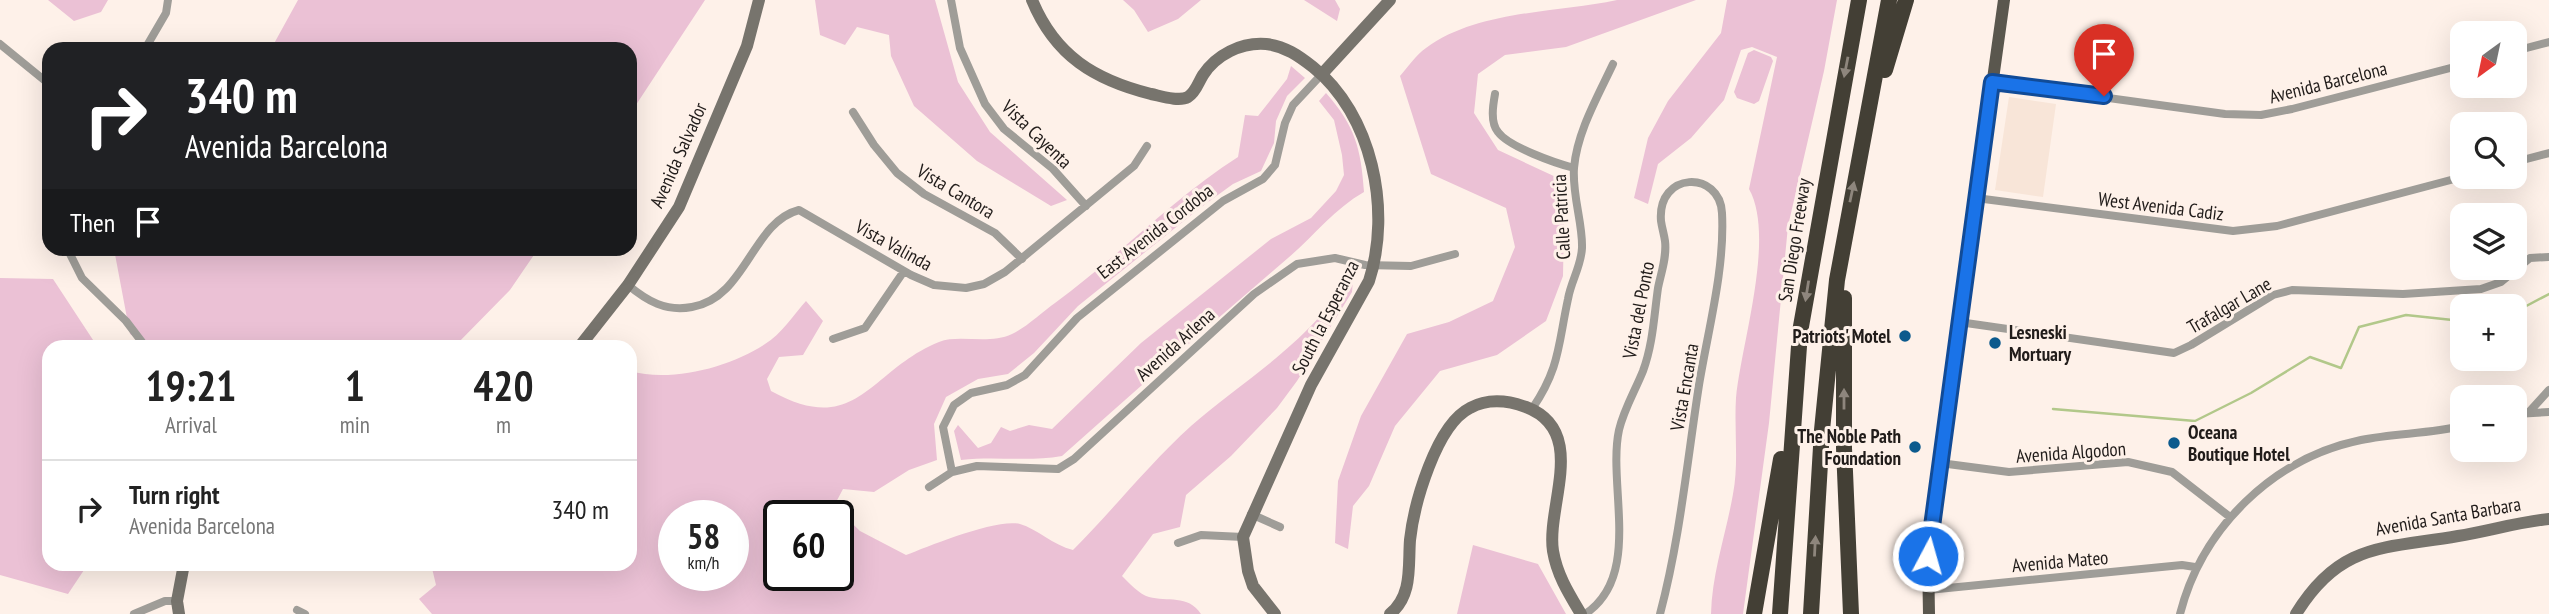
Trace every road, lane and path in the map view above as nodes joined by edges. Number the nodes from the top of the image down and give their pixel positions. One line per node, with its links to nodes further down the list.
1 (168, 0): 10 (street)
2 (760, 0): 37 (street, Avenida Salvador)
3 (951, 0): 29 (street, Vista Cayenta)
4 (1032, 0): 16 (street, South la Esperanza)
5 (1390, 0): 16 (street, East Avenida Cordoba)
6 (1859, 0): 42 (highway, San Diego Freeway, one-way to 42)
7 (1889, 0): 22 (highway)
8 (1906, 0): 22 (highway)
9 (2004, 0): 18 (main road)
10 (149, 42)
11 (2549, 42): 13 (street)
12 (0, 44): 17 (street)
13 (2527, 48)
14 (1613, 64): 25 (street, Calle Patricia)
15 (2450, 68): 18 (street, Avenida Barcelona)
16 (1322, 74): 35 (street, South la Esperanza); 50 (street, East Avenida Cordoba)
17 (42, 78)
18 (1992, 82): 28 (main road)
19 (1495, 94): 25 (street)
20 (853, 112): 34 (street, Vista Cantora)
21 (1147, 146): 29 (street, Vista Valinda)
22 (1861, 153): 30 (highway, one-way to 22)
23 (2549, 153): 24 (street)
24 (2527, 159)
25 (1574, 168): 44 (street, Calle Patricia)
26 (2450, 180): 28 (street, West Avenida Cadiz)
27 (1690, 181): 65 (street, Vista del Ponto); 66 (street, Vista Encanta)
28 (1976, 198): 38 (main road)
29 (1086, 206): 34 (street, Vista Valinda)
30 (1844, 232): 69 (highway, one-way to 30); 70 (highway, one-way to 30)
31 (1455, 254): 35 (street, Avenida Arlena)
32 (71, 256): 40 (street)
33 (2549, 257): 38 (street, Trafalgar Lane)
34 (1022, 259): 36 (street, Vista Valinda)
35 (1374, 265): 50 (street, Avenida Arlena); 52 (street, South la Esperanza)
36 (904, 271): 37 (street, Vista Valinda); 39 (street)
37 (628, 285): 41 (street, Avenida Salvador)
38 (1959, 322): 49 (main road)
39 (833, 339)
40 (140, 340)
41 (585, 340)
42 (1794, 385): 67 (highway); 68 (highway, San Diego Freeway)
43 (2549, 390): 45 (street)
44 (1532, 409): 64 (street); 65 (street)
45 (2530, 411): 46 (street); 47 (street)
46 (2527, 412)
47 (2549, 412)
48 (2450, 428): 53 (street)
49 (1940, 463): 53 (street, Avenida Algodon); 60 (main road)
50 (952, 472): 51 (street, Avenida Arlena)
51 (929, 487)
52 (1251, 514): 55 (street); 56 (street, South la Esperanza)
53 (2230, 517): 58 (street)
54 (2549, 519): 73 (street, Avenida Santa Barbara)
55 (1280, 527)
56 (1243, 537): 57 (street); 63 (street)
57 (1178, 543)
58 (2195, 567): 60 (street, Avenida Mateo); 72 (street)
59 (183, 571): 61 (street)
60 (1928, 590): 71 (main road)
61 (178, 607): 62 (street)
62 (134, 614)
63 (1275, 614)
64 (1390, 614)
65 (1583, 614)
66 (1660, 614)
67 (1754, 614)
68 (1780, 614)
69 (1811, 614)
70 (1851, 614)
71 (1929, 614)
72 (2180, 614)
73 (2296, 614)

